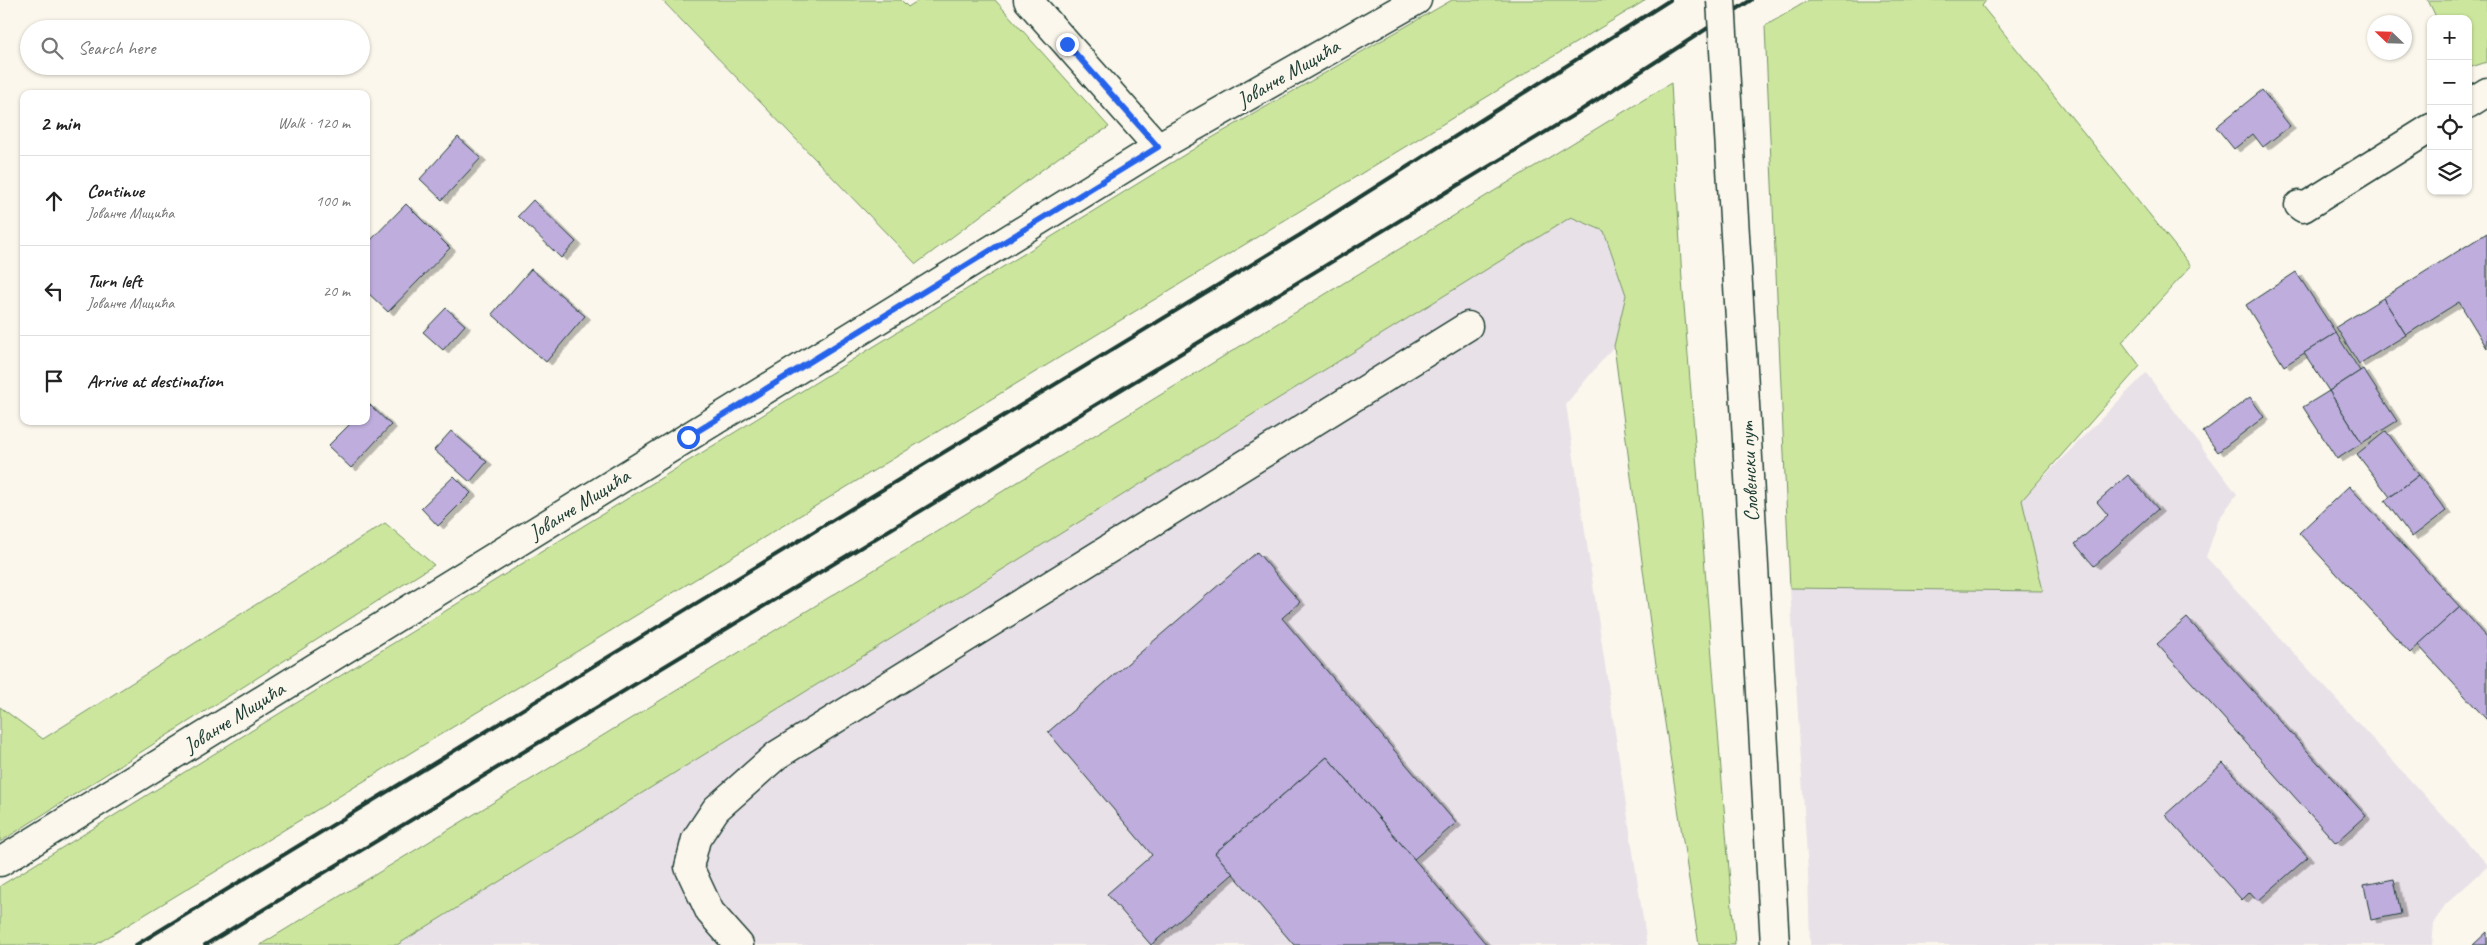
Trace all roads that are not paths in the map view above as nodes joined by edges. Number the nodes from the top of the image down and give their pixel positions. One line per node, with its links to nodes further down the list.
1 (1028, 0): 7 (street)
2 (1417, 0): 7 (street, Јованче Мицића)
3 (1721, 0): 12 (street, Словенски пут, bridge)
4 (2487, 92): 5 (street)
5 (2472, 101)
6 (2427, 130): 8 (street)
7 (1158, 147): 10 (street, Јованче Мицића)
8 (2299, 205)
9 (1468, 326): 11 (street)
10 (0, 862)
11 (739, 945)
12 (1776, 945)

